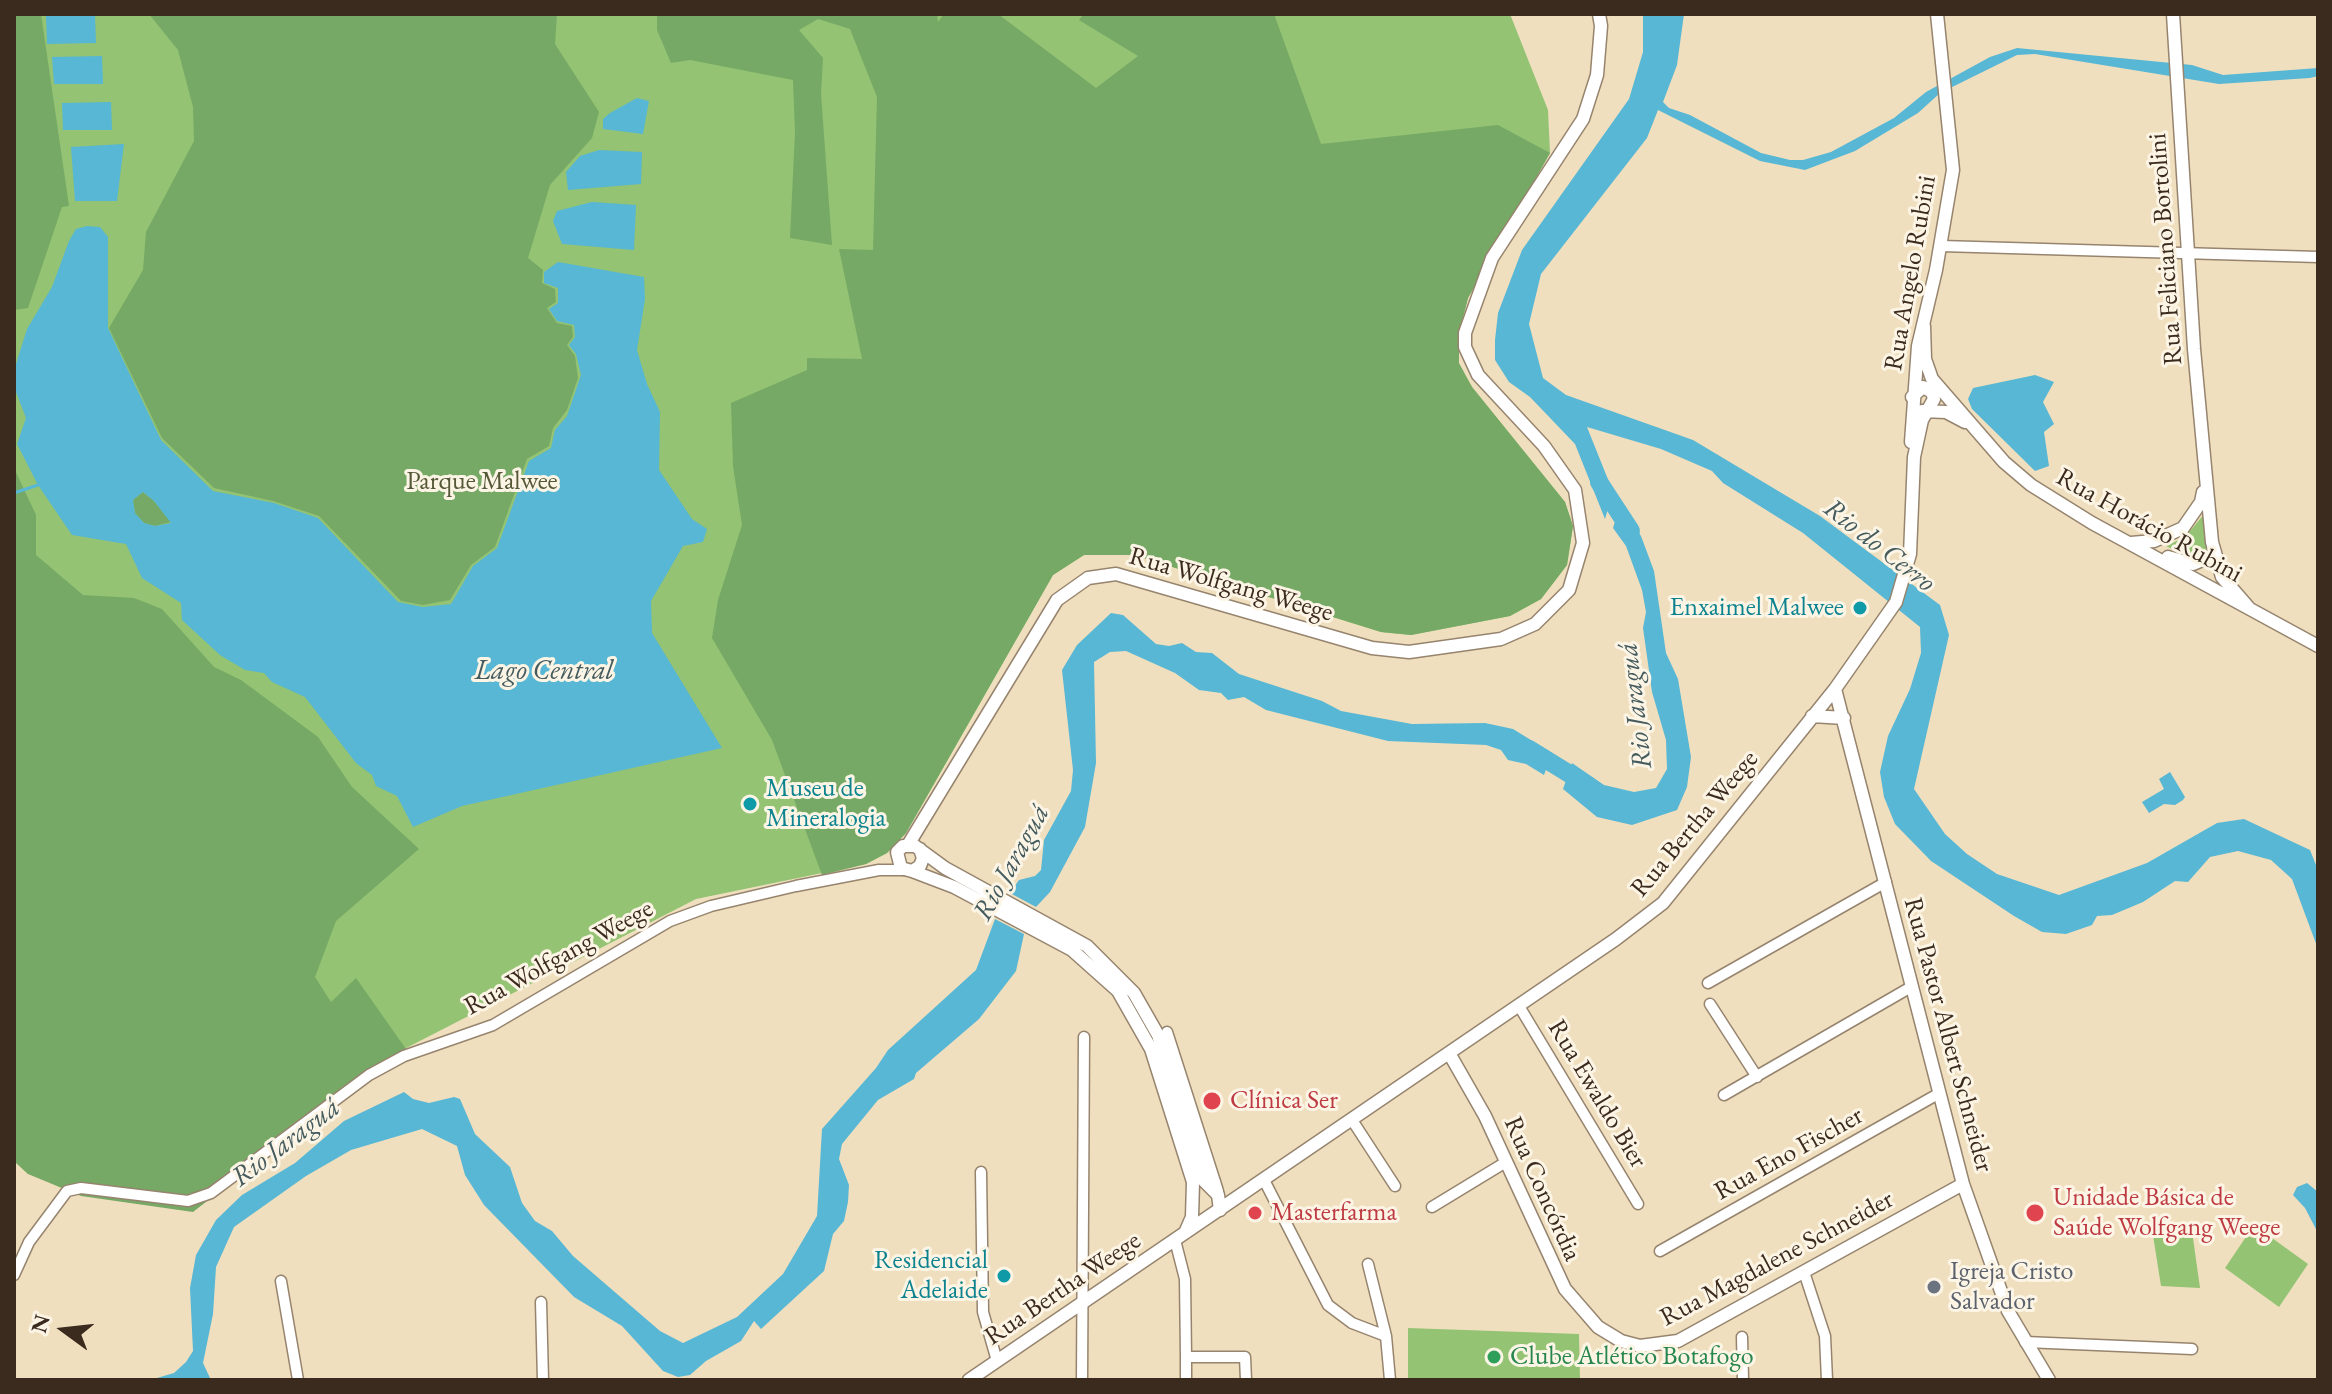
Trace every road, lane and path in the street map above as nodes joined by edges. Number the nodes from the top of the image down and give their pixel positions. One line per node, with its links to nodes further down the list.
1 (1599, 14): 20 (main road, Rua Wolfgang Weege)
2 (1937, 14): 4 (main road, Rua Angelo Rubini)
3 (2173, 14): 5 (main road, Rua Feliciano Bortolini)
4 (1941, 246): 5 (street); 7 (main road, Rua Angelo Rubini)
5 (2188, 255): 6 (street); 12 (main road, Rua Feliciano Bortolini)
6 (2318, 257)
7 (1924, 326): 8 (main road, Rua Angelo Rubini); 10 (main road, Rua Horácio Rubini)
8 (1912, 399): 9 (main road); 9 (main road); 11 (main road, Rua Bertha Weege)
9 (1926, 411): 10 (main road, Rua Horácio Rubini); 11 (main road, Rua Bertha Weege)
10 (1971, 426): 13 (main road, Rua Horácio Rubini)
11 (1914, 457): 17 (main road, Rua Bertha Weege)
12 (2206, 481): 13 (main road, Rua Feliciano Bortolini); 14 (main road, Rua Feliciano Bortolini)
13 (2134, 546): 14 (main road); 15 (main road, Rua Horácio Rubini)
14 (2214, 555): 15 (main road, Rua Feliciano Bortolini)
15 (2249, 608): 16 (main road, Rua Horácio Rubini)
16 (2318, 646)
17 (1835, 689): 18 (main road, Rua Bertha Weege); 19 (main road, Rua Pastor Albert Schneider)
18 (1812, 716): 19 (main road); 29 (main road, Rua Bertha Weege)
19 (1844, 718): 23 (main road, Rua Pastor Albert Schneider)
20 (911, 848): 21 (street, Rua Wolfgang Weege); 22 (main road); 22 (main road); 24 (main road)
21 (879, 870): 22 (street, Rua Wolfgang Weege); 54 (street, Rua Wolfgang Weege)
22 (908, 871): 24 (main road)
23 (1886, 882): 26 (street); 27 (main road, Rua Pastor Albert Schneider)
24 (982, 895): 25 (main road)
25 (1038, 925): 42 (main road); 43 (main road)
26 (1708, 983)
27 (1911, 987): 33 (street); 34 (main road, Rua Pastor Albert Schneider)
28 (1710, 1004): 33 (street)
29 (1519, 1006): 32 (main road, Rua Bertha Weege); 45 (street, Rua Ewaldo Bier)
30 (1167, 1032): 42 (street)
31 (1084, 1037): 57 (street)
32 (1449, 1053): 36 (main road, Rua Bertha Weege); 37 (main road, Rua Concórdia)
33 (1757, 1077): 35 (street)
34 (1938, 1094): 40 (main road, Rua Pastor Albert Schneider); 51 (street, Rua Eno Fischer)
35 (1724, 1095)
36 (1352, 1120): 39 (main road, Rua Bertha Weege); 41 (street)
37 (1506, 1162): 46 (street); 58 (main road, Rua Concórdia)
38 (981, 1172): 64 (street)
39 (1264, 1180): 44 (main road, Rua Bertha Weege); 59 (street)
40 (1963, 1184): 53 (main road, Rua Magdalene Schneider); 61 (main road, Rua Pastor Albert Schneider)
41 (1395, 1186)
42 (1214, 1190): 43 (main road); 44 (main road); 47 (main road)
43 (1193, 1192): 48 (main road)
44 (1244, 1193): 47 (main road, Rua Bertha Weege)
45 (1638, 1204)
46 (1432, 1207)
47 (1220, 1210): 49 (main road, Rua Bertha Weege)
48 (1192, 1212): 49 (main road); 50 (main road)
49 (1205, 1221): 50 (main road, Rua Bertha Weege)
50 (1179, 1238): 57 (main road, Rua Bertha Weege); 63 (street)
51 (1660, 1251)
52 (1368, 1264): 59 (street)
53 (1804, 1272): 58 (main road, Rua Magdalene Schneider); 73 (street)
54 (14, 1275)
55 (281, 1281): 65 (street)
56 (541, 1302): 66 (street)
57 (1083, 1302): 64 (main road, Rua Bertha Weege); 68 (street)
58 (1606, 1333)
59 (1386, 1336): 71 (street)
60 (1742, 1337): 72 (street)
61 (2025, 1342): 62 (street); 74 (main road, Rua Pastor Albert Schneider)
62 (2192, 1349)
63 (1186, 1357): 69 (street); 70 (street)
64 (997, 1361): 67 (main road, Rua Bertha Weege)
65 (298, 1380)
66 (543, 1380)
67 (969, 1380)
68 (1082, 1380)
69 (1186, 1380)
70 (1246, 1380)
71 (1390, 1380)
72 (1743, 1380)
73 (1827, 1380)
74 (2049, 1380)

